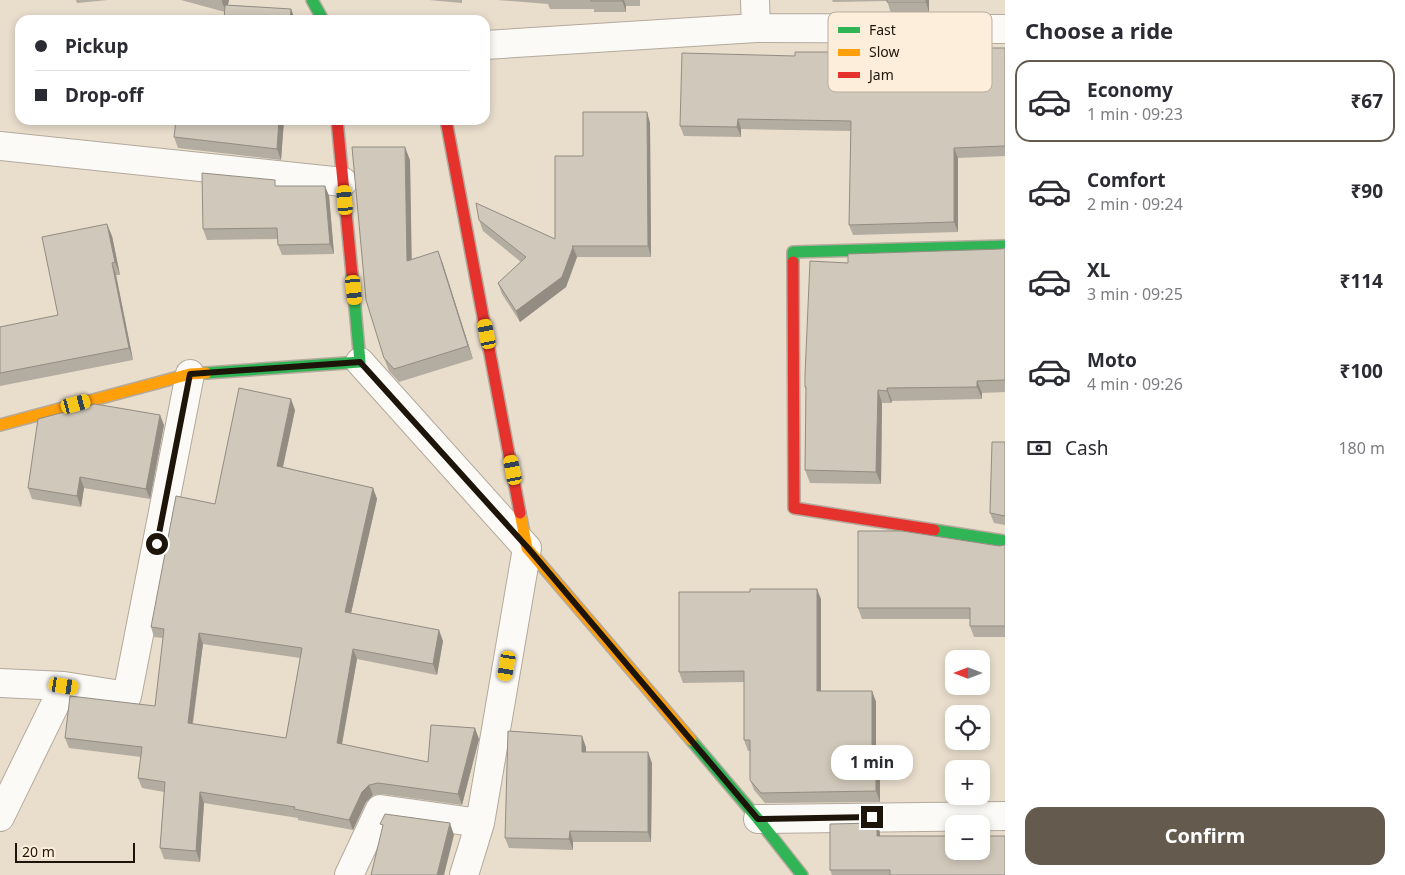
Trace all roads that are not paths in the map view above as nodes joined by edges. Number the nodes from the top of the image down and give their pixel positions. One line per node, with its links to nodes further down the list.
1 (312, 0): 3 (street)
2 (755, 0): 4 (street)
3 (320, 15)
4 (756, 28): 5 (street); 8 (street)
5 (828, 28)
6 (992, 29): 7 (street)
7 (1005, 29)
8 (490, 45)
9 (337, 125): 12 (street)
10 (447, 125): 18 (street)
11 (0, 146): 12 (street)
12 (343, 182): 14 (street)
13 (1005, 246): 17 (street)
14 (360, 362): 15 (street); 18 (street)
15 (190, 374): 16 (street); 20 (street)
16 (0, 425)
17 (1005, 541)
18 (528, 548): 23 (street); 24 (street)
19 (0, 684): 20 (street)
20 (64, 686): 22 (street)
21 (1005, 816): 23 (street)
22 (0, 818)
23 (758, 819): 27 (street)
24 (480, 823): 25 (street); 26 (street)
25 (349, 875)
26 (464, 875)
27 (802, 875)

